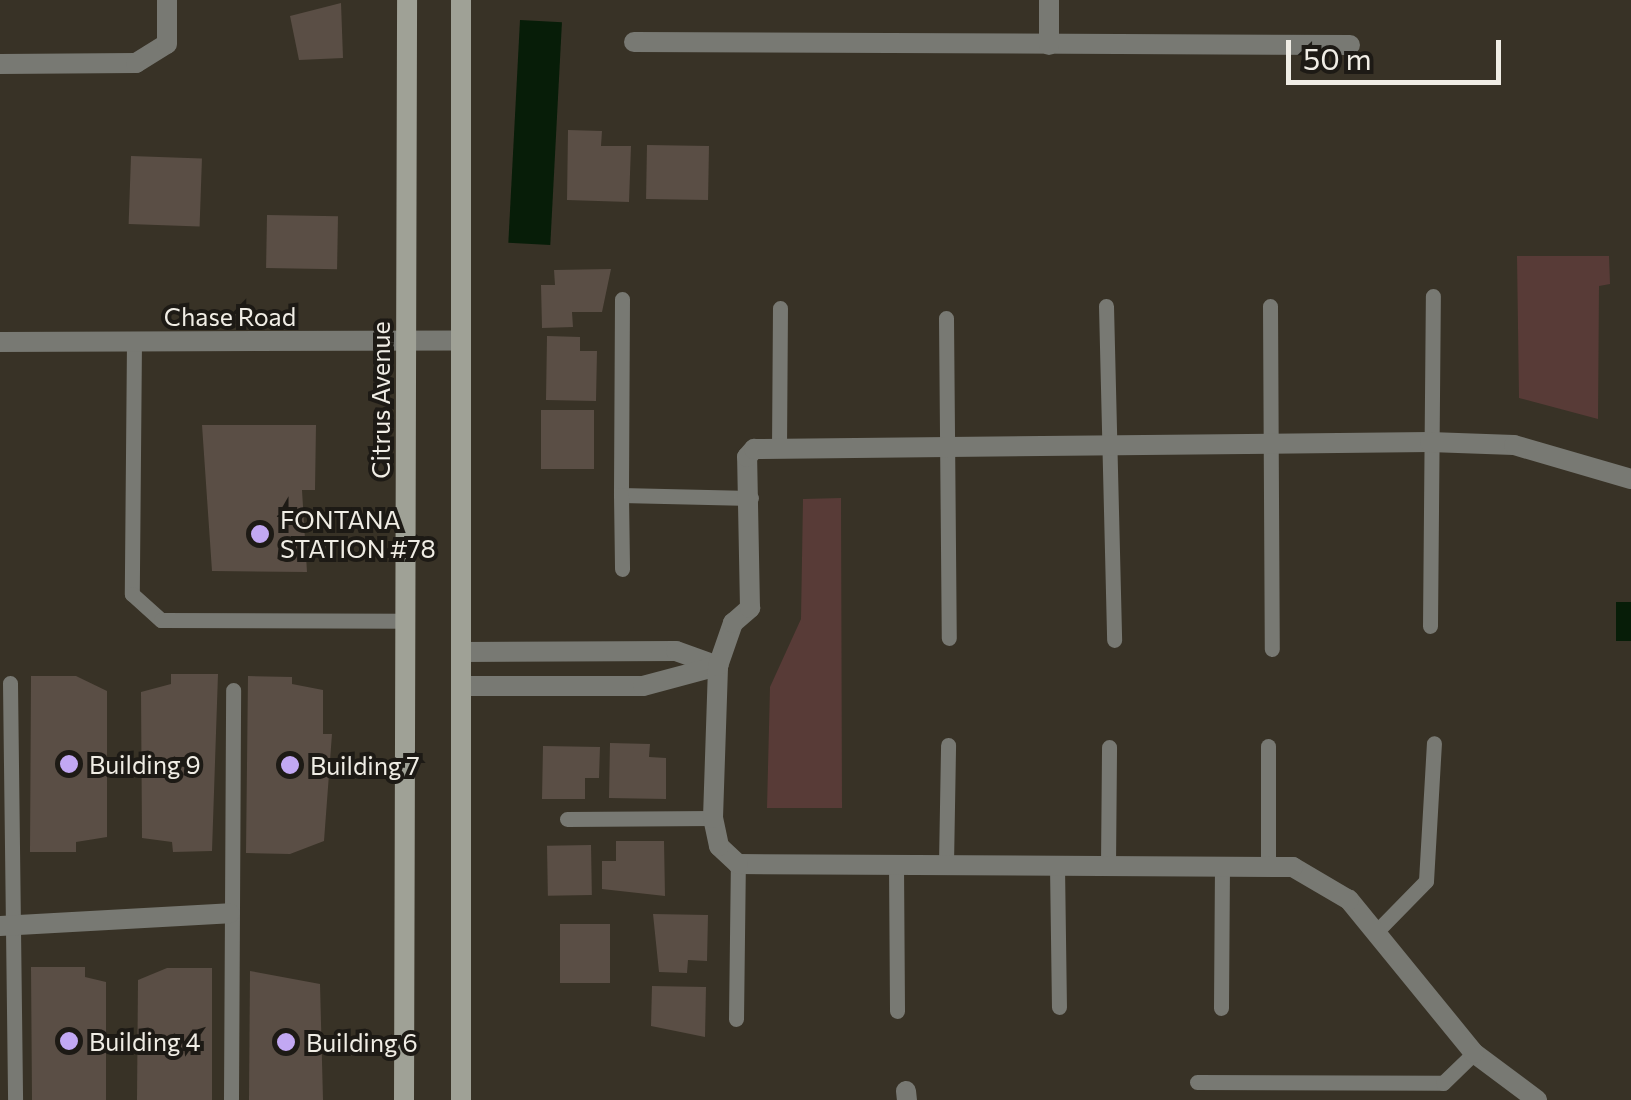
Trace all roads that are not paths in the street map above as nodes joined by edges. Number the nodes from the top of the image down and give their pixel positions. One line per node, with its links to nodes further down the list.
1 (166, 0): 8 (street)
2 (407, 0): 15 (main road, Citrus Avenue)
3 (461, 0): 16 (main road)
4 (1049, 0): 6 (street)
5 (634, 42): 6 (street)
6 (1049, 45): 7 (street)
7 (1350, 45)
8 (0, 64)
9 (1433, 296): 19 (lane)
10 (622, 299): 25 (lane)
11 (1106, 306): 21 (lane)
12 (1270, 306): 20 (lane)
13 (780, 308): 22 (lane)
14 (946, 318): 23 (lane)
15 (405, 340): 16 (street, Chase Road); 18 (street, Chase Road); 28 (main road, Citrus Avenue)
16 (461, 340): 33 (main road)
17 (0, 342): 18 (street, Chase Road)
18 (134, 342): 28 (lane)
19 (1430, 442): 20 (street); 24 (street); 29 (lane)
20 (1270, 444): 21 (street); 32 (lane)
21 (1107, 445): 23 (street); 31 (lane)
22 (779, 449): 23 (street); 26 (street)
23 (946, 449): 30 (lane)
24 (1631, 479)
25 (622, 494): 26 (lane); 27 (lane)
26 (751, 498): 34 (street)
27 (622, 569)
28 (405, 621): 64 (main road, Citrus Avenue)
29 (1430, 626)
30 (949, 638)
31 (1114, 640)
32 (1272, 649)
33 (462, 652): 34 (street); 36 (main road)
34 (718, 666): 36 (street); 42 (street)
35 (10, 683): 52 (lane)
36 (462, 686): 65 (main road)
37 (233, 690): 51 (lane)
38 (1434, 743): 53 (lane)
39 (948, 745): 45 (lane)
40 (1268, 746): 50 (lane)
41 (1109, 747): 48 (lane)
42 (713, 818): 43 (lane); 44 (street)
43 (567, 819)
44 (738, 864): 46 (street); 57 (lane)
45 (946, 864): 46 (street); 47 (street)
46 (896, 865): 56 (lane)
47 (1057, 866): 48 (street); 54 (lane)
48 (1108, 866): 49 (street)
49 (1222, 866): 50 (street); 55 (lane)
50 (1268, 866): 53 (street)
51 (230, 913): 52 (street); 63 (lane)
52 (7, 926): 62 (lane)
53 (1377, 931): 58 (street)
54 (1059, 1007)
55 (1221, 1008)
56 (897, 1011)
57 (736, 1020)
58 (1474, 1053): 61 (lane); 67 (street)
59 (1281, 1081): 60 (lane); 61 (lane); 66 (lane)
60 (1197, 1082)
61 (1443, 1092)
62 (14, 1100)
63 (231, 1100)
64 (404, 1100)
65 (461, 1100)
66 (1281, 1100)
67 (1537, 1100)

